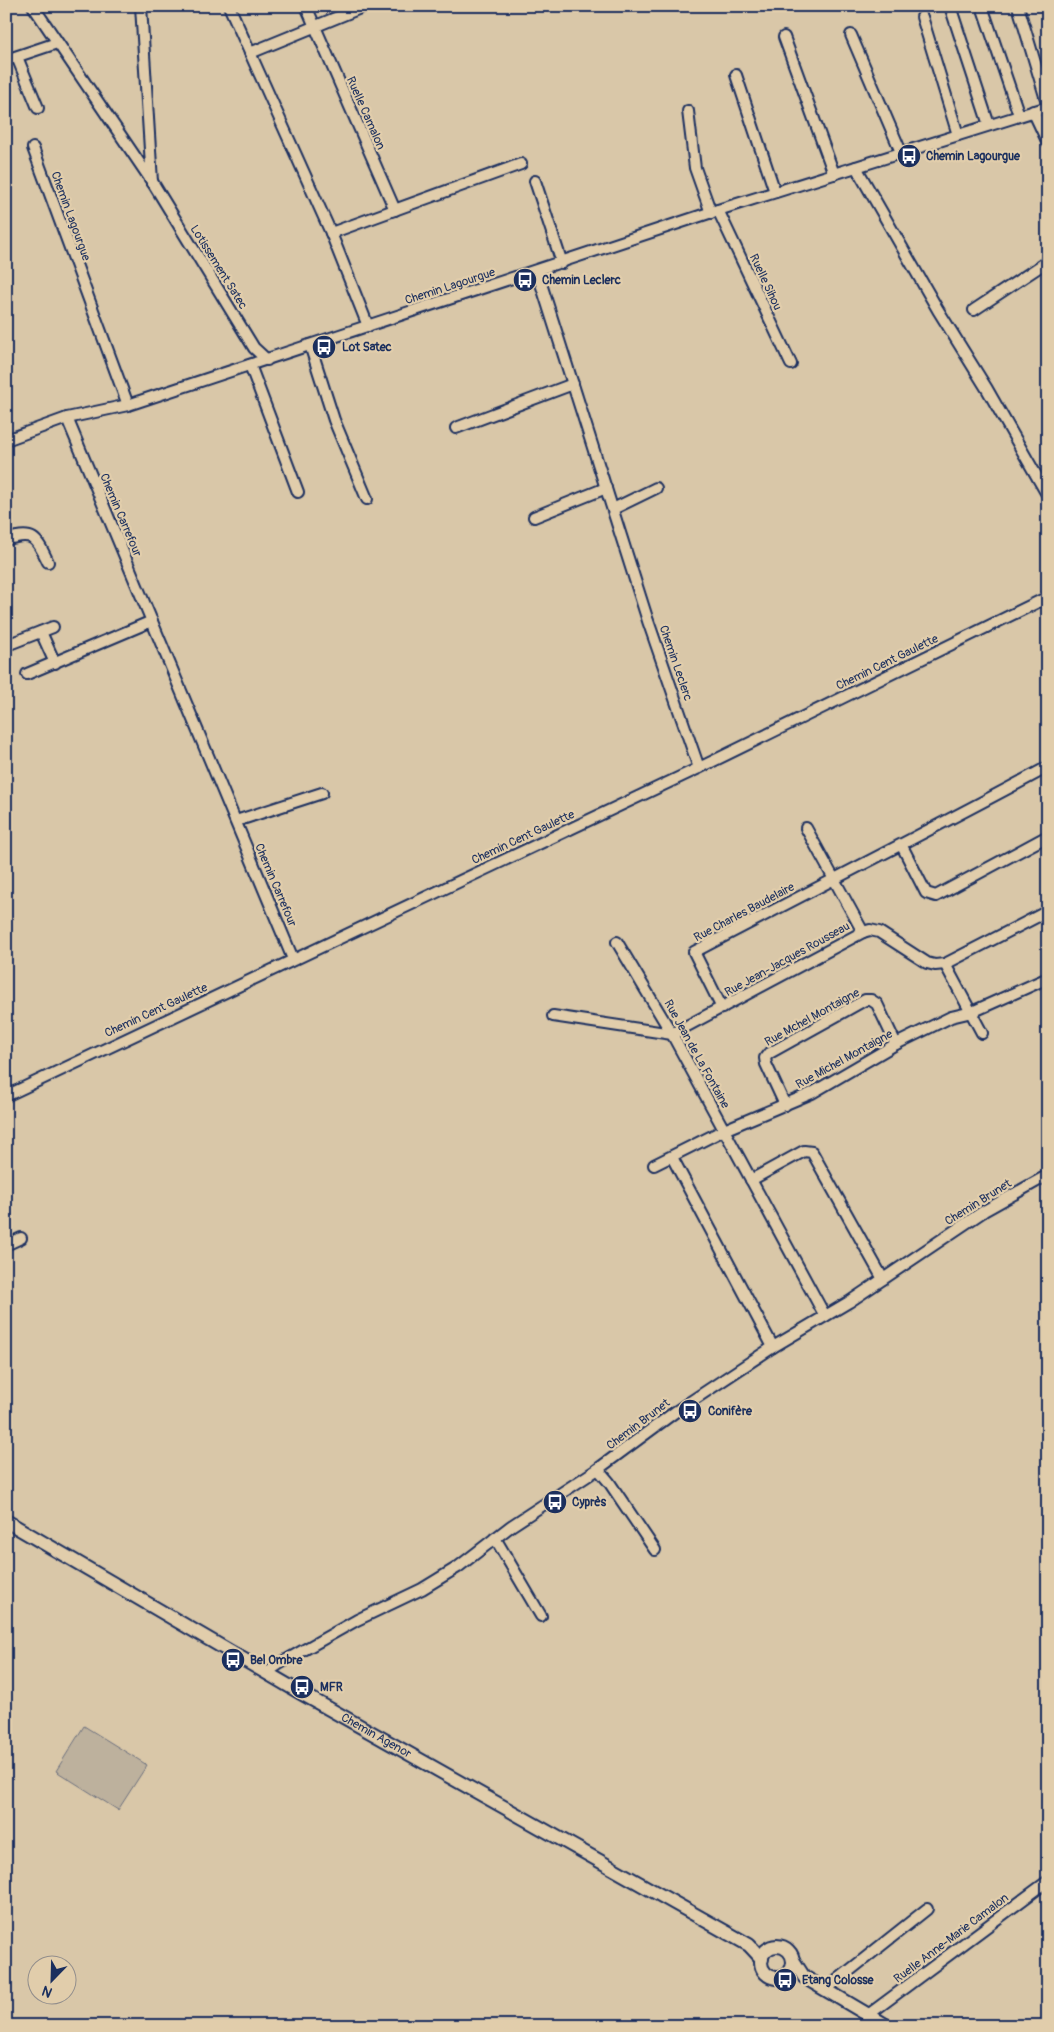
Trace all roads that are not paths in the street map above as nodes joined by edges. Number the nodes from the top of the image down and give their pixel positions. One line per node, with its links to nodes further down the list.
1 (34, 6): 13 (street, Lotissement Satec)
2 (141, 6): 32 (street, Lotissement Satec)
3 (230, 6): 14 (street)
4 (306, 6): 10 (street, Ruelle Camalon)
5 (365, 6): 10 (street)
6 (950, 6): 23 (street)
7 (982, 6): 22 (street)
8 (1018, 6): 18 (street)
9 (922, 17): 24 (street)
10 (314, 26): 14 (street); 34 (street, Ruelle Camalon)
11 (851, 35): 27 (street)
12 (784, 37): 30 (street)
13 (57, 43): 15 (street); 32 (street, Lotissement Satec)
14 (250, 52): 36 (street)
15 (17, 57): 16 (street); 19 (street)
16 (6, 60)
17 (736, 75): 33 (street)
18 (1048, 107): 21 (street, Chemin Lagourgue)
19 (38, 108)
20 (688, 111): 35 (street)
21 (1033, 111): 22 (street, Chemin Lagourgue); 25 (street)
22 (1018, 116): 23 (street, Chemin Lagourgue)
23 (989, 125): 24 (street, Chemin Lagourgue)
24 (958, 135): 27 (street, Chemin Lagourgue)
25 (1048, 143)
26 (33, 148): 47 (street, Chemin Lagourgue)
27 (901, 152): 29 (street, Chemin Lagourgue)
28 (521, 164): 34 (street)
29 (856, 167): 30 (street, Chemin Lagourgue); 54 (street)
30 (834, 174): 33 (street, Chemin Lagourgue)
31 (535, 181): 38 (street)
32 (152, 183): 43 (street, Lotissement Satec)
33 (775, 192): 35 (street, Chemin Lagourgue)
34 (395, 210): 36 (street)
35 (715, 211): 38 (street, Chemin Lagourgue); 44 (street, Ruelle Sihou)
36 (331, 233): 41 (street)
37 (1048, 261): 40 (street)
38 (562, 264): 39 (street, Chemin Lagourgue)
39 (537, 271): 41 (street, Chemin Lagourgue); 46 (street, Chemin Leclerc)
40 (974, 310)
41 (368, 326): 42 (street, Chemin Lagourgue)
42 (310, 345): 43 (street, Chemin Lagourgue); 55 (street)
43 (268, 360): 45 (street, Chemin Lagourgue)
44 (791, 364)
45 (250, 365): 47 (street, Chemin Lagourgue); 53 (street)
46 (573, 384): 49 (street); 51 (street, Chemin Leclerc)
47 (128, 405): 48 (street, Chemin Lagourgue)
48 (67, 418): 50 (street, Chemin Lagourgue); 61 (street, Chemin Carrefour)
49 (456, 428)
50 (6, 440)
51 (606, 488): 56 (street, Chemin Leclerc); 57 (street)
52 (656, 488): 56 (street)
53 (298, 492)
54 (1048, 496)
55 (367, 499)
56 (613, 509): 68 (street, Chemin Leclerc)
57 (534, 517)
58 (6, 540): 59 (street)
59 (48, 562)
60 (1048, 597): 68 (street, Chemin Cent Gaulette)
61 (152, 621): 65 (street); 70 (street, Chemin Carrefour)
62 (52, 627): 63 (street)
63 (41, 632): 64 (street); 65 (street)
64 (12, 644)
65 (55, 663): 66 (street)
66 (27, 674)
67 (1048, 767): 73 (street, Rue Charles Baudelaire)
68 (699, 768): 78 (street, Chemin Cent Gaulette)
69 (322, 793): 70 (street)
70 (236, 821): 78 (street, Chemin Carrefour)
71 (806, 828): 74 (street)
72 (1048, 836): 73 (street)
73 (902, 846): 74 (street, Rue Charles Baudelaire)
74 (834, 879): 76 (street); 81 (street, Rue Charles Baudelaire)
75 (1048, 911): 79 (street)
76 (863, 932): 79 (street, Rue Jean-Jacques Rousseau); 81 (street, Rue Jean-Jacques Rousseau)
77 (617, 942): 85 (street, Rue Jean de La Fontaine)
78 (293, 959): 87 (street, Chemin Cent Gaulette)
79 (944, 964): 82 (street)
80 (1048, 978): 82 (street, Rue Michel Montaigne)
81 (722, 1008): 85 (street, Rue Jean-Jacques Rousseau)
82 (972, 1012): 84 (street); 86 (street, Rue Michel Montaigne)
83 (553, 1016): 85 (street)
84 (982, 1033)
85 (672, 1034): 89 (street, Rue Jean de La Fontaine)
86 (896, 1044): 88 (street, Rue Michel Montaigne); 88 (street, Rue Mchel Montaigne)
87 (6, 1096)
88 (785, 1105): 89 (street, Rue Michel Montaigne)
89 (724, 1130): 90 (street, Rue Michel Montaigne); 93 (street, Rue Jean de La Fontaine)
90 (672, 1157): 91 (street, Rue Michel Montaigne); 98 (street)
91 (654, 1165)
92 (1048, 1175): 96 (street, Chemin Brunet)
93 (751, 1180): 96 (street); 97 (street, Rue Jean de La Fontaine)
94 (21, 1238): 95 (street)
95 (6, 1245)
96 (884, 1279): 97 (street, Chemin Brunet)
97 (825, 1316): 98 (street, Chemin Brunet)
98 (773, 1347): 99 (street, Chemin Brunet)
99 (598, 1469): 101 (street, Chemin Brunet); 102 (street)
100 (6, 1521): 104 (main road, Chemin Agenor)
101 (495, 1538): 103 (street); 104 (street, Chemin Brunet)
102 (655, 1550)
103 (541, 1616)
104 (269, 1674): 107 (main road, Chemin Agenor)
105 (1048, 1881): 114 (street, Ruelle Anne-Marie Camalon)
106 (927, 1908): 113 (street)
107 (748, 1945): 108 (main road, Chemin Agenor); 109 (main road, Chemin Agenor)
108 (769, 1948): 109 (main road); 110 (main road, Chemin Agenor)
109 (762, 1959): 111 (main road, Chemin Agenor)
110 (793, 1960): 111 (main road); 112 (main road, Chemin Agenor)
111 (786, 1975): 112 (main road, Chemin Agenor)
112 (804, 1977): 113 (main road, Chemin Agenor)
113 (825, 1990): 114 (main road, Chemin Agenor)
114 (868, 2015): 115 (main road, Chemin Agenor)
115 (887, 2026)

